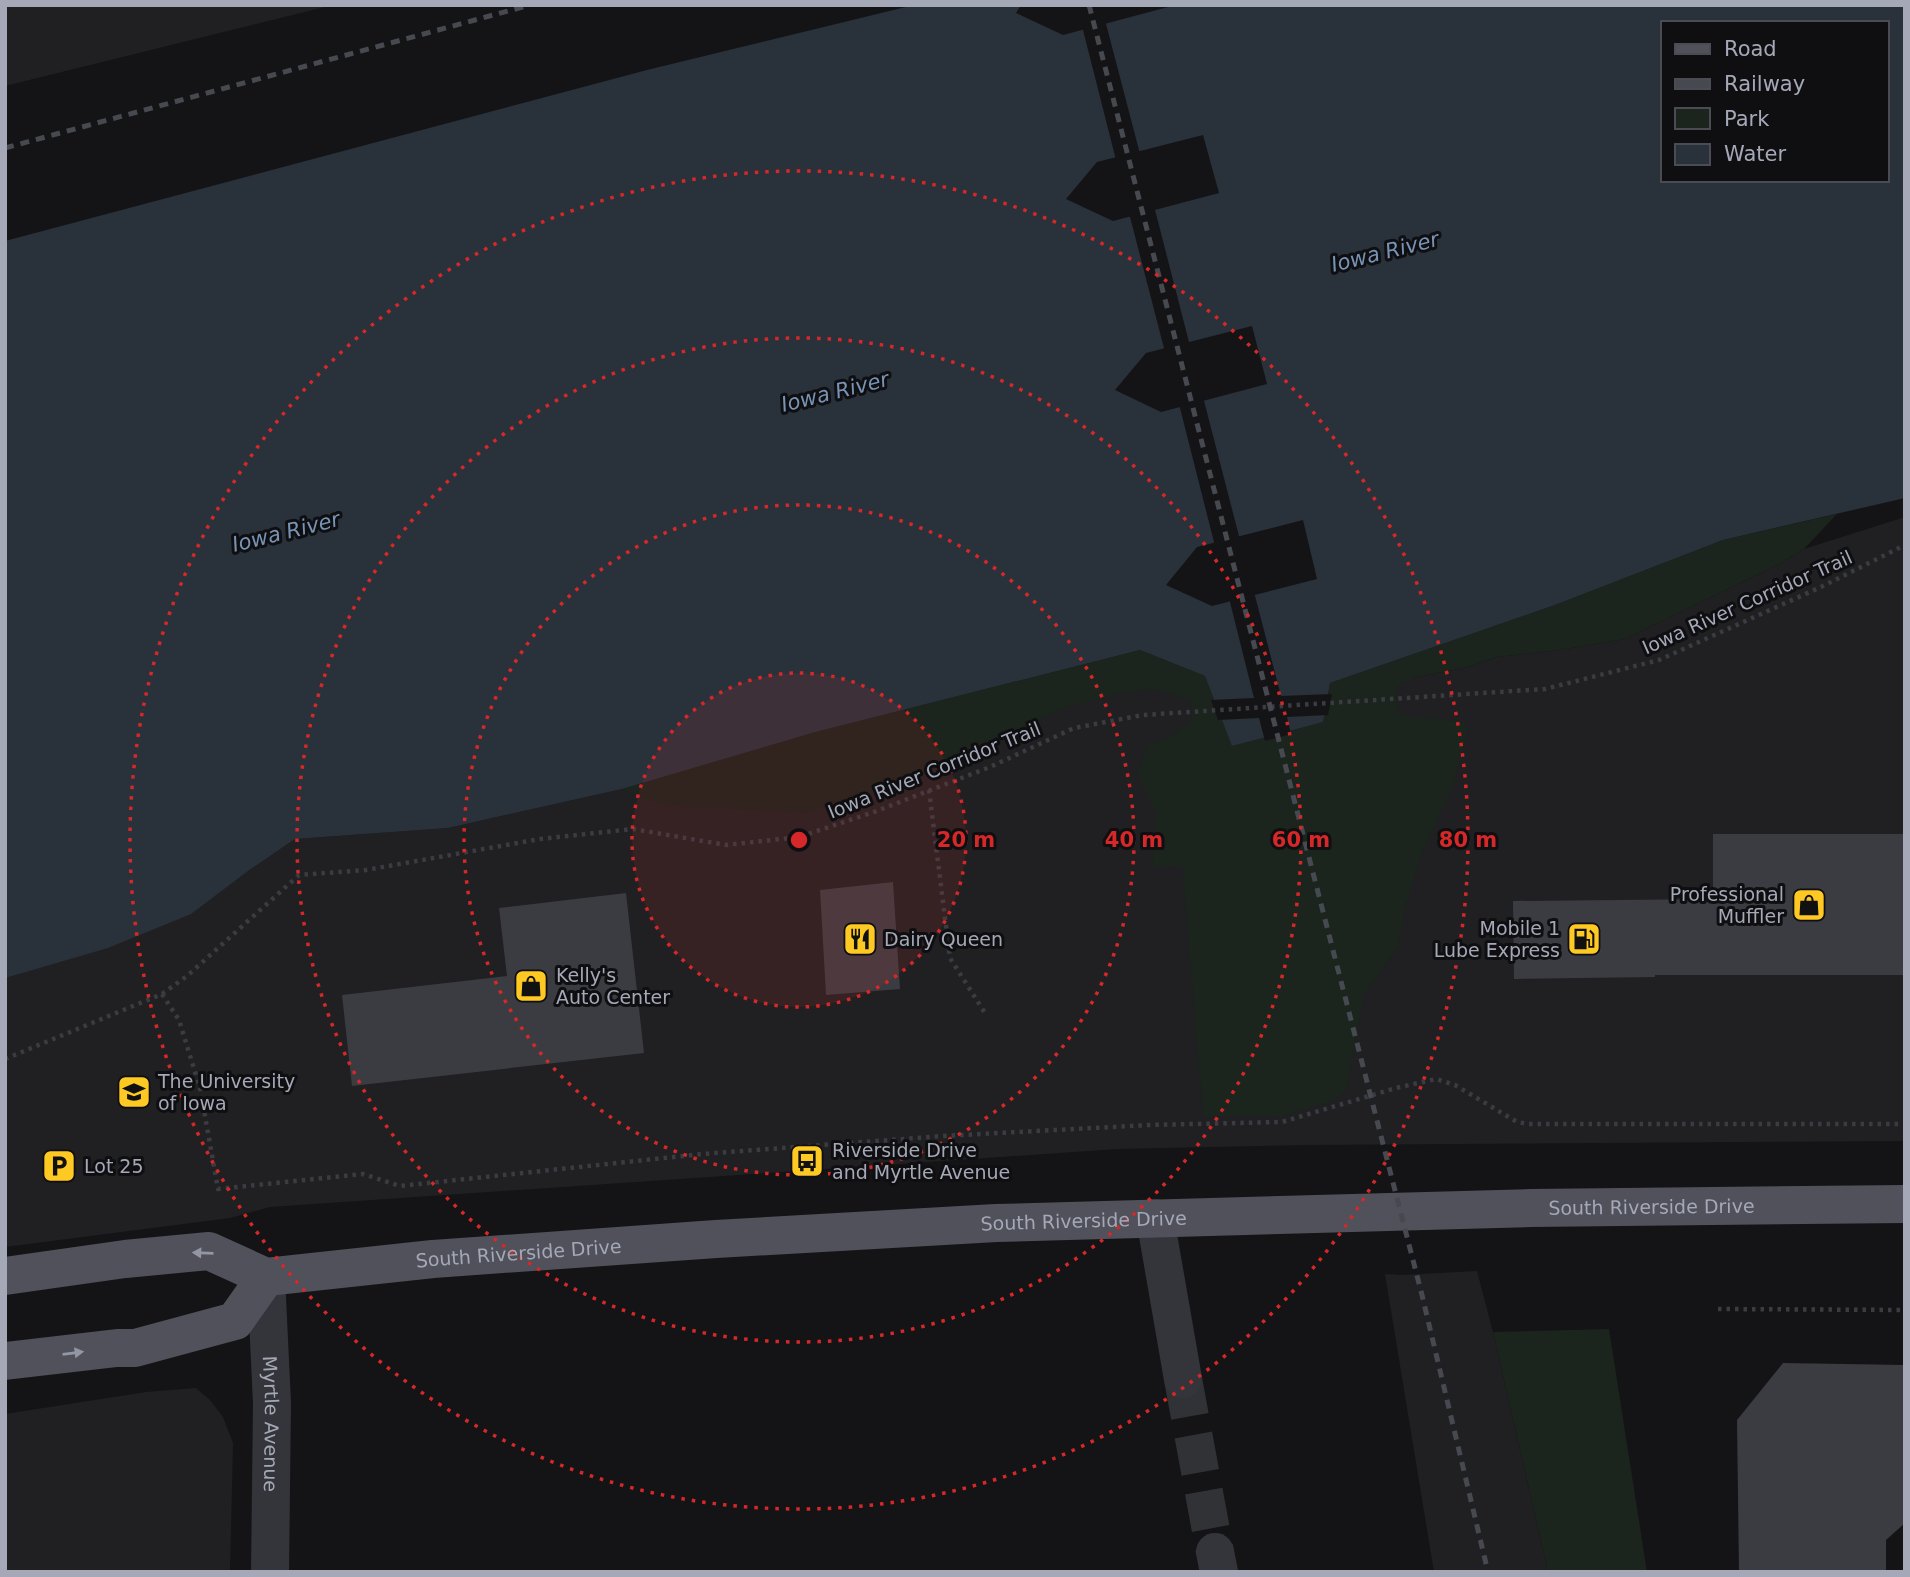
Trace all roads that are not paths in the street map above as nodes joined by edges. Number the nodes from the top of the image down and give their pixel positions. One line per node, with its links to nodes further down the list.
1 (1905, 1204): 2 (main road, South Riverside Drive)
2 (1155, 1218): 4 (main road, South Riverside Drive); 6 (street)
3 (5, 1276): 4 (main road, one-way to 3)
4 (266, 1277): 5 (main road, one-way to 4); 7 (street, Myrtle Avenue)
5 (5, 1361)
6 (1183, 1379)
7 (270, 1572)

